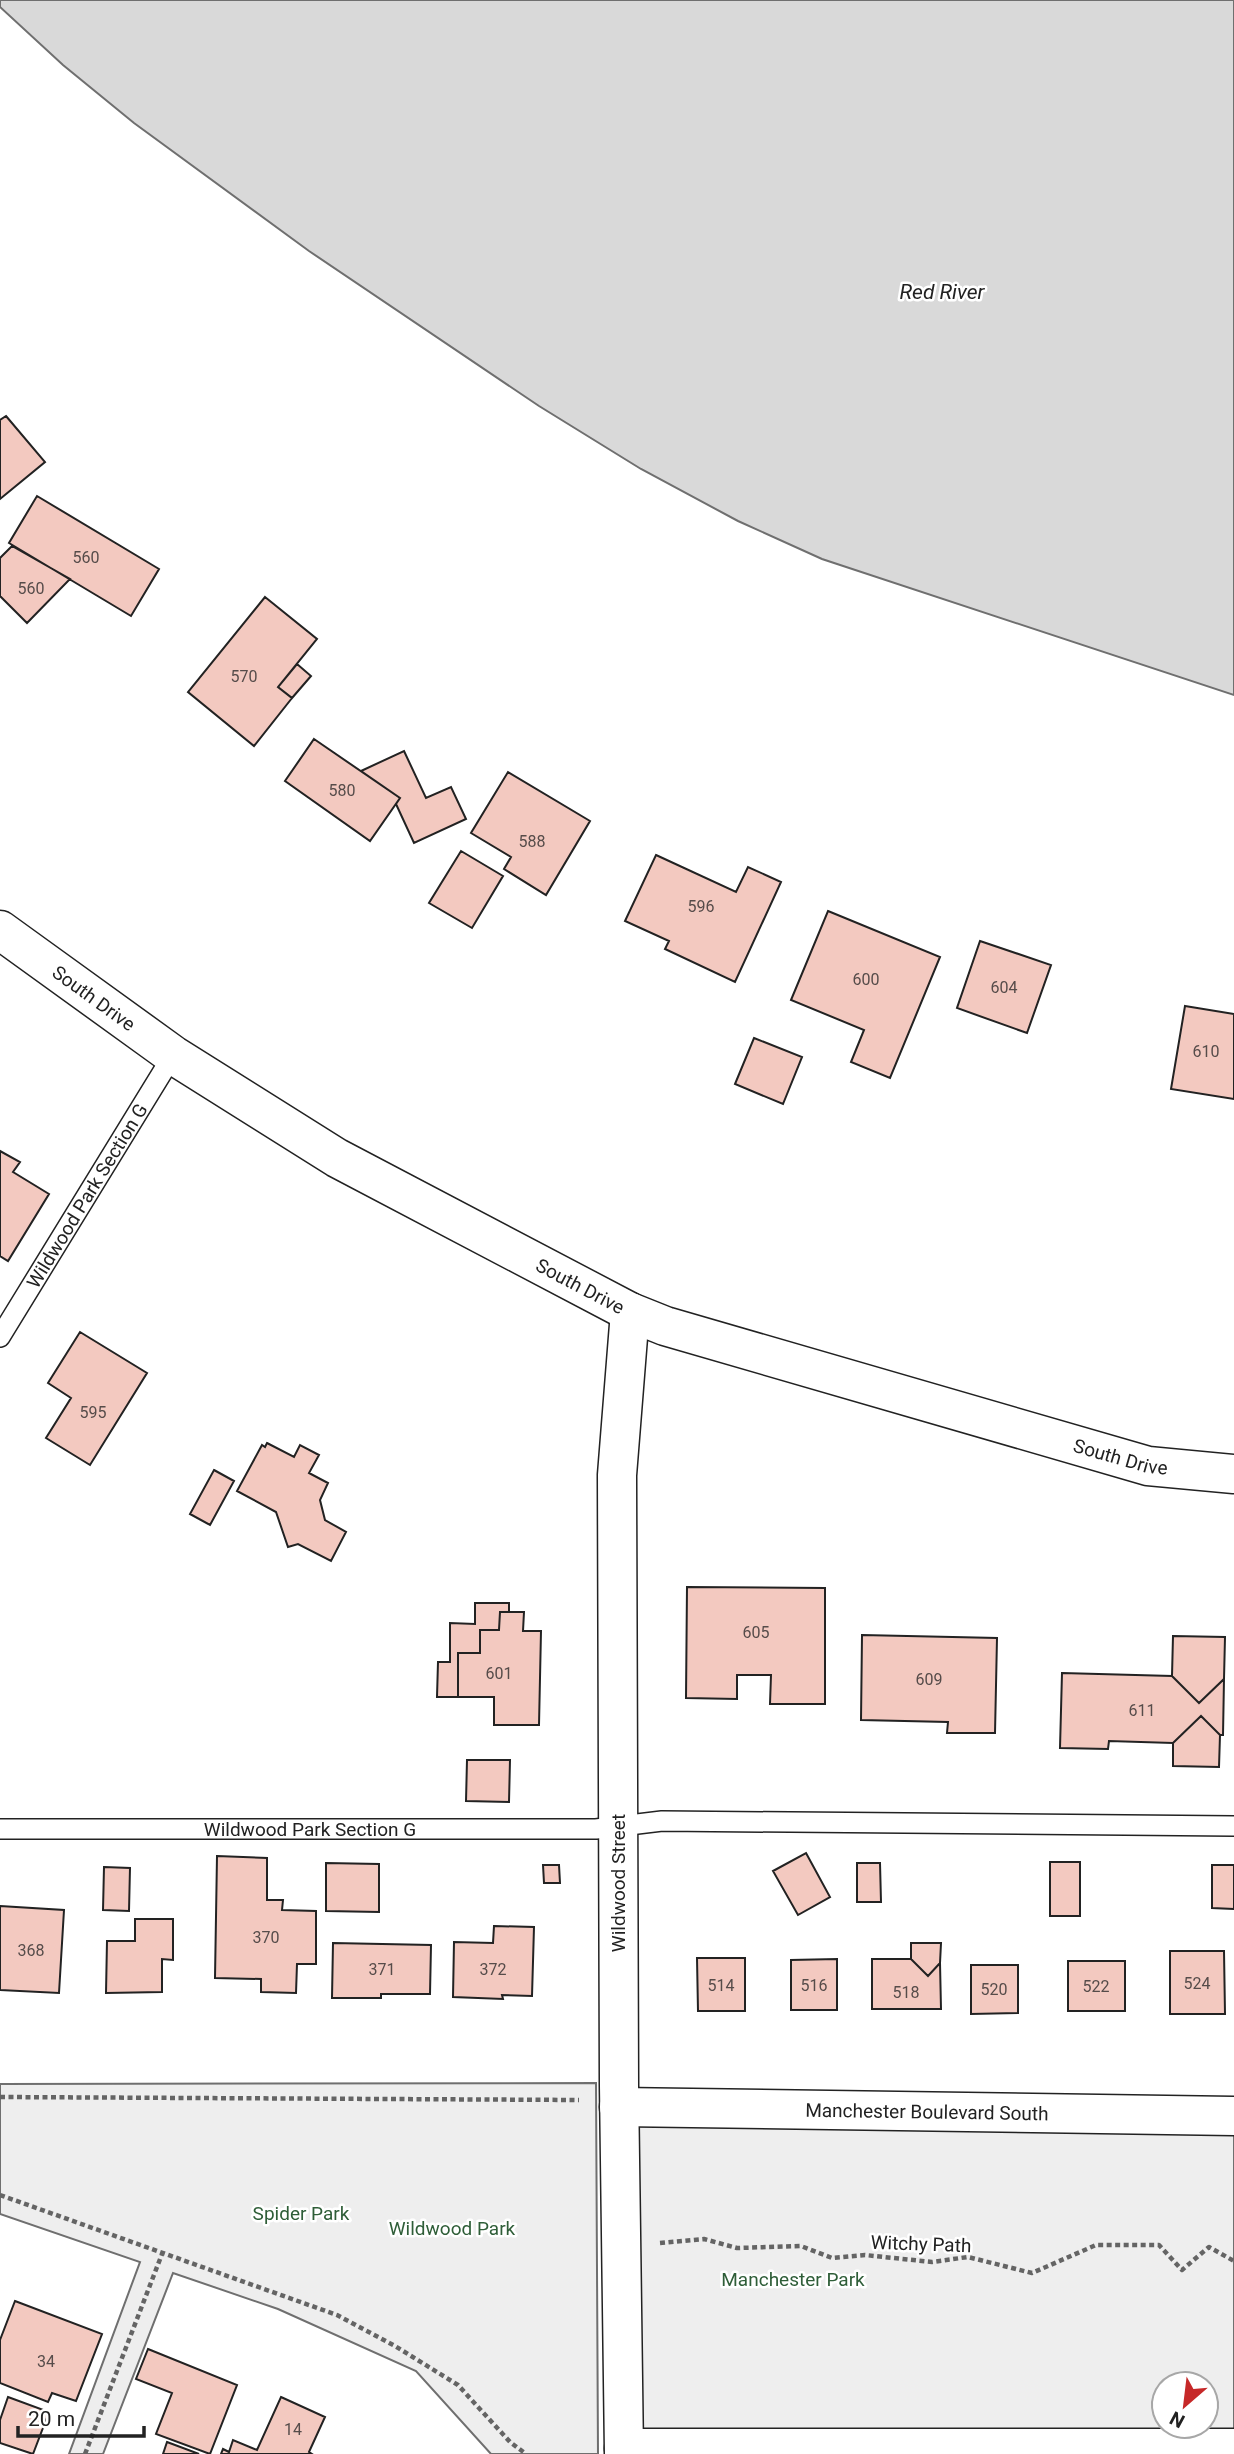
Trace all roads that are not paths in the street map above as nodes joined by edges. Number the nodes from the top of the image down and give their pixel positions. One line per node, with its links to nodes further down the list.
1 (0, 930): 2 (street, South Drive)
2 (173, 1055): 3 (street, South Drive); 4 (lane, Wildwood Park Section G)
3 (630, 1312): 5 (street, South Drive); 6 (street, Wildwood Street)
4 (0, 1337)
5 (1234, 1474)
6 (618, 1825): 7 (lane, Wildwood Park Section G); 8 (lane, Wildwood Park Section G); 9 (street, Wildwood Street)
7 (1234, 1826)
8 (0, 1829)
9 (619, 2107): 10 (street, Manchester Boulevard South); 12 (street, Wildwood Street)
10 (1234, 2116)
11 (1234, 2448): 12 (street)
12 (624, 2451)

